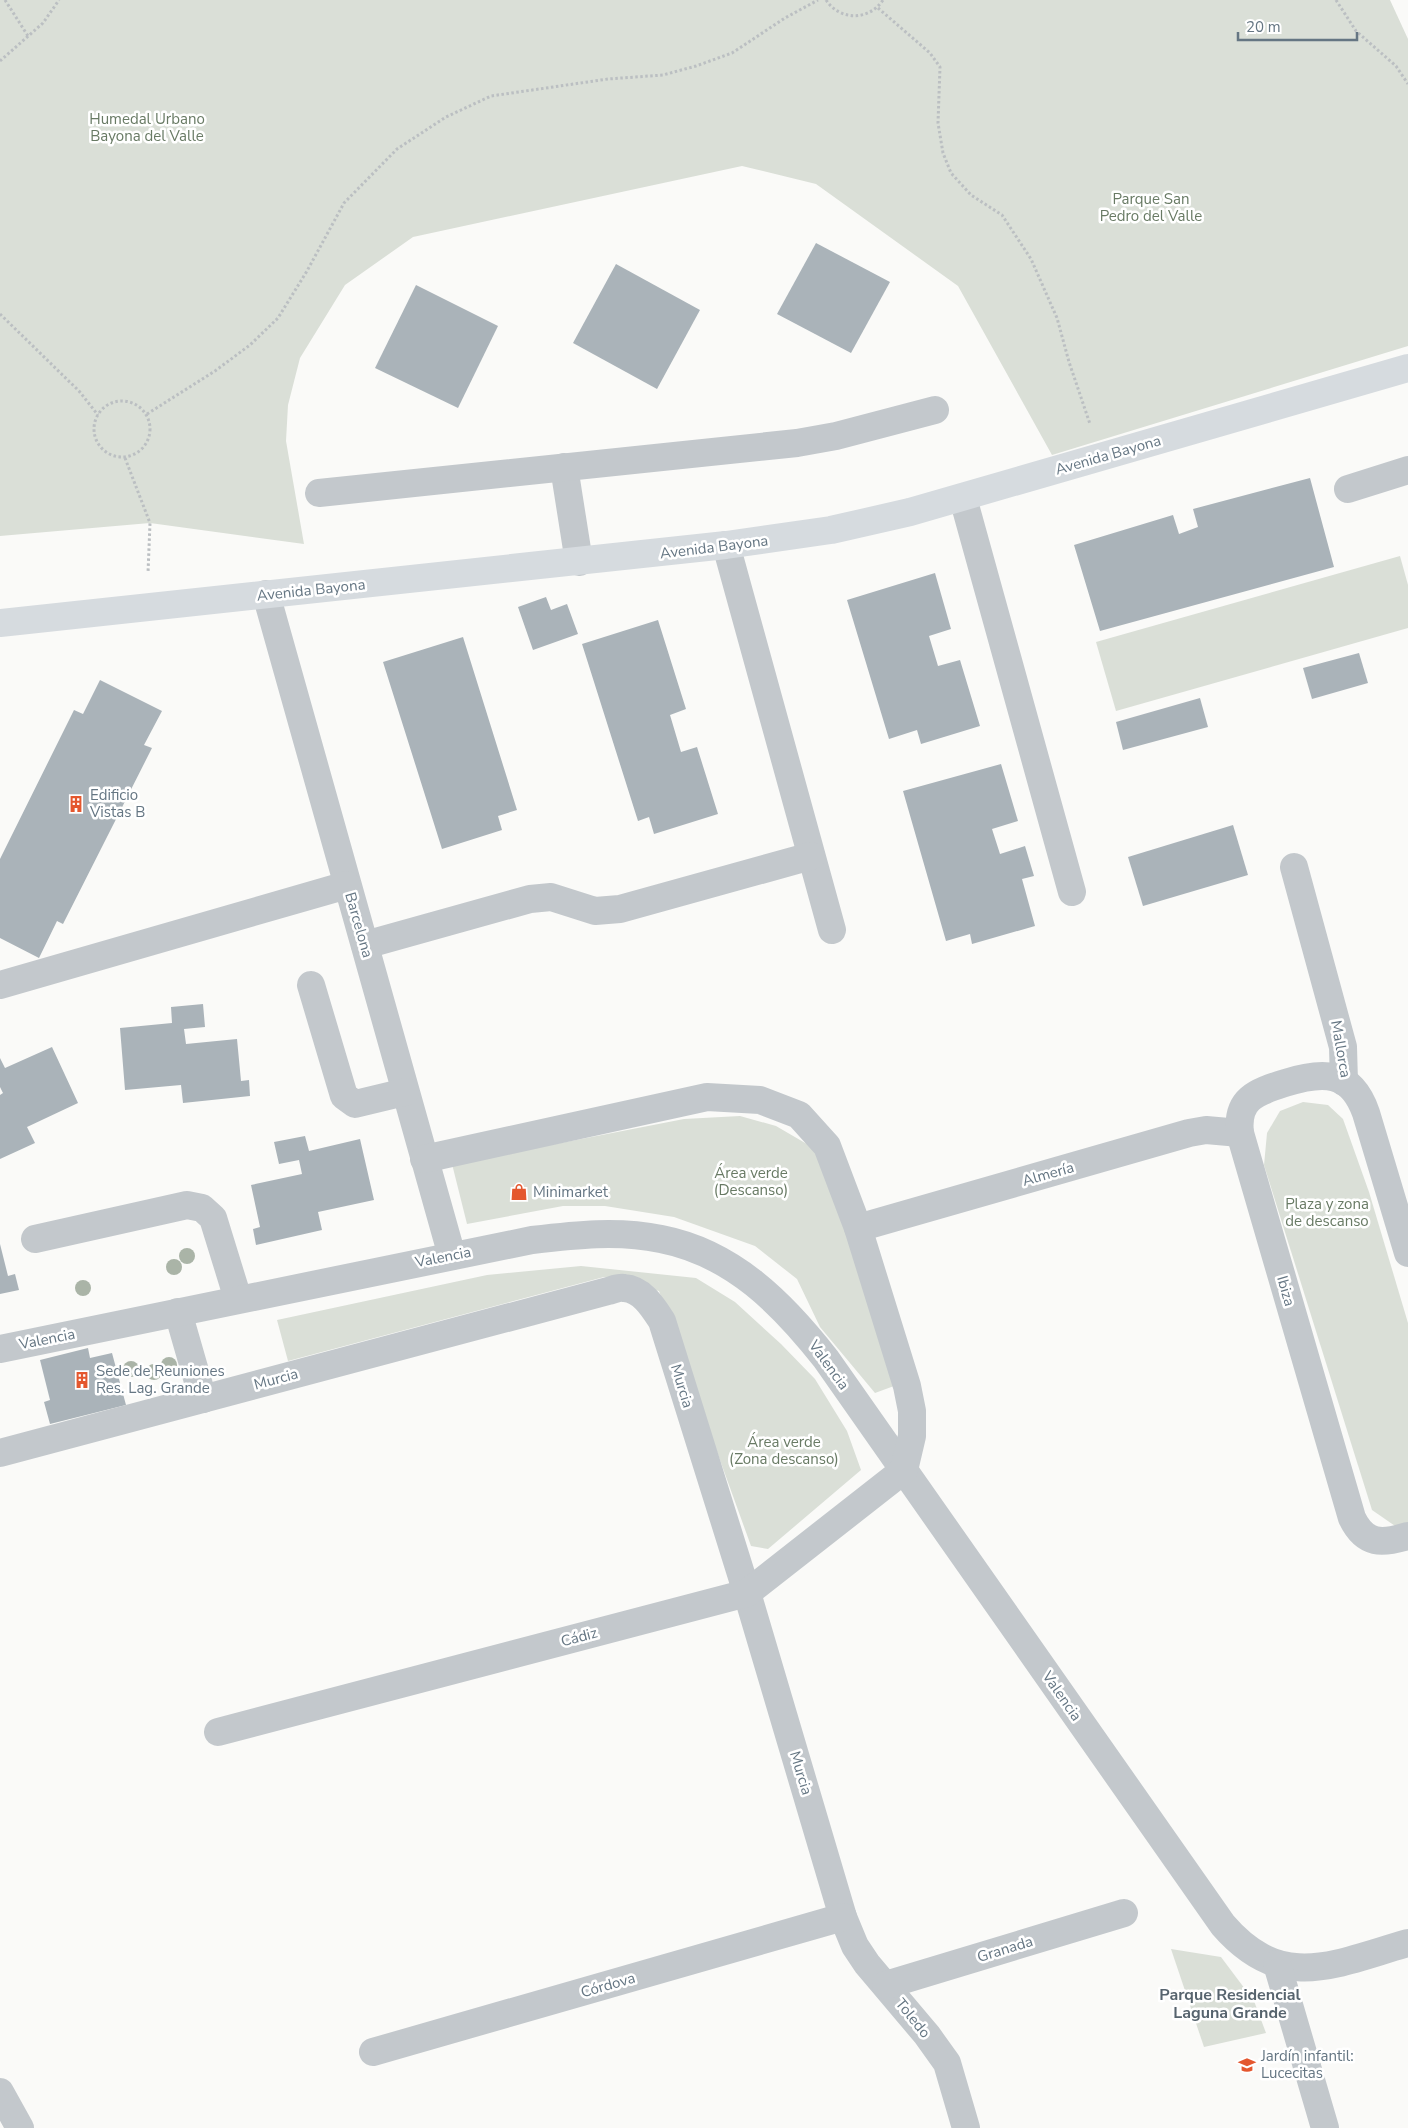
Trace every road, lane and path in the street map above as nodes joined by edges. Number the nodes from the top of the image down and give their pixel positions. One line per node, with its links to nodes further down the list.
1 (5, 0): 8 (path)
2 (59, 0): 8 (path)
3 (818, 0): 14 (path)
4 (826, 0): 7 (path)
5 (883, 0): 7 (path)
6 (1336, 0): 10 (path)
7 (878, 8): 16 (path)
8 (28, 36): 9 (path)
9 (0, 61)
10 (1408, 84)
11 (0, 314): 15 (path)
12 (1408, 368): 16 (main road, Avenida Bayona)
13 (935, 410): 18 (street)
14 (147, 414): 15 (path); 17 (path)
15 (98, 415): 17 (path)
16 (1101, 457): 22 (main road, Avenida Bayona)
17 (124, 458): 26 (path)
18 (564, 467): 21 (street); 24 (street)
19 (1408, 470): 20 (street)
20 (1348, 489)
21 (320, 493)
22 (963, 498): 23 (main road, Avenida Bayona); 31 (street)
23 (726, 545): 24 (main road, Avenida Bayona); 28 (street)
24 (579, 562): 25 (main road, Avenida Bayona)
25 (266, 594): 26 (main road, Avenida Bayona); 30 (street, Barcelona)
26 (147, 607): 27 (main road, Avenida Bayona)
27 (0, 623)
28 (811, 856): 32 (street); 33 (street)
29 (1294, 867): 36 (street, Mallorca)
30 (347, 884): 33 (street, Barcelona); 34 (street)
31 (1072, 892)
32 (832, 930)
33 (365, 945): 37 (street, Barcelona)
34 (0, 985)
35 (311, 985): 37 (street)
36 (1344, 1082): 38 (street, Ibiza); 42 (street, Mallorca)
37 (405, 1092): 39 (street, Barcelona)
38 (1240, 1133): 40 (street, Almería); 50 (street, Ibiza)
39 (424, 1159): 40 (street); 43 (street, Barcelona)
40 (858, 1228): 49 (street)
41 (35, 1238): 44 (street)
42 (1408, 1253)
43 (452, 1256): 44 (street, Valencia); 49 (street, Valencia)
44 (238, 1299): 45 (street, Valencia)
45 (178, 1312): 46 (street, Valencia); 47 (street)
46 (0, 1349)
47 (202, 1399): 48 (street, Murcia); 51 (street, Murcia)
48 (0, 1453)
49 (904, 1470): 51 (street, Cádiz); 56 (street, Valencia)
50 (1408, 1536)
51 (747, 1593): 52 (street, Cádiz); 54 (street, Murcia)
52 (218, 1732)
53 (1124, 1913): 57 (street, Granada)
54 (843, 1917): 57 (street, Toledo); 58 (street, Córdova)
55 (1408, 1943): 56 (street, Valencia)
56 (1278, 1964): 62 (street)
57 (886, 1985): 61 (street, Toledo)
58 (373, 2052)
59 (0, 2092): 60 (street)
60 (20, 2128)
61 (966, 2128)
62 (1324, 2128)

